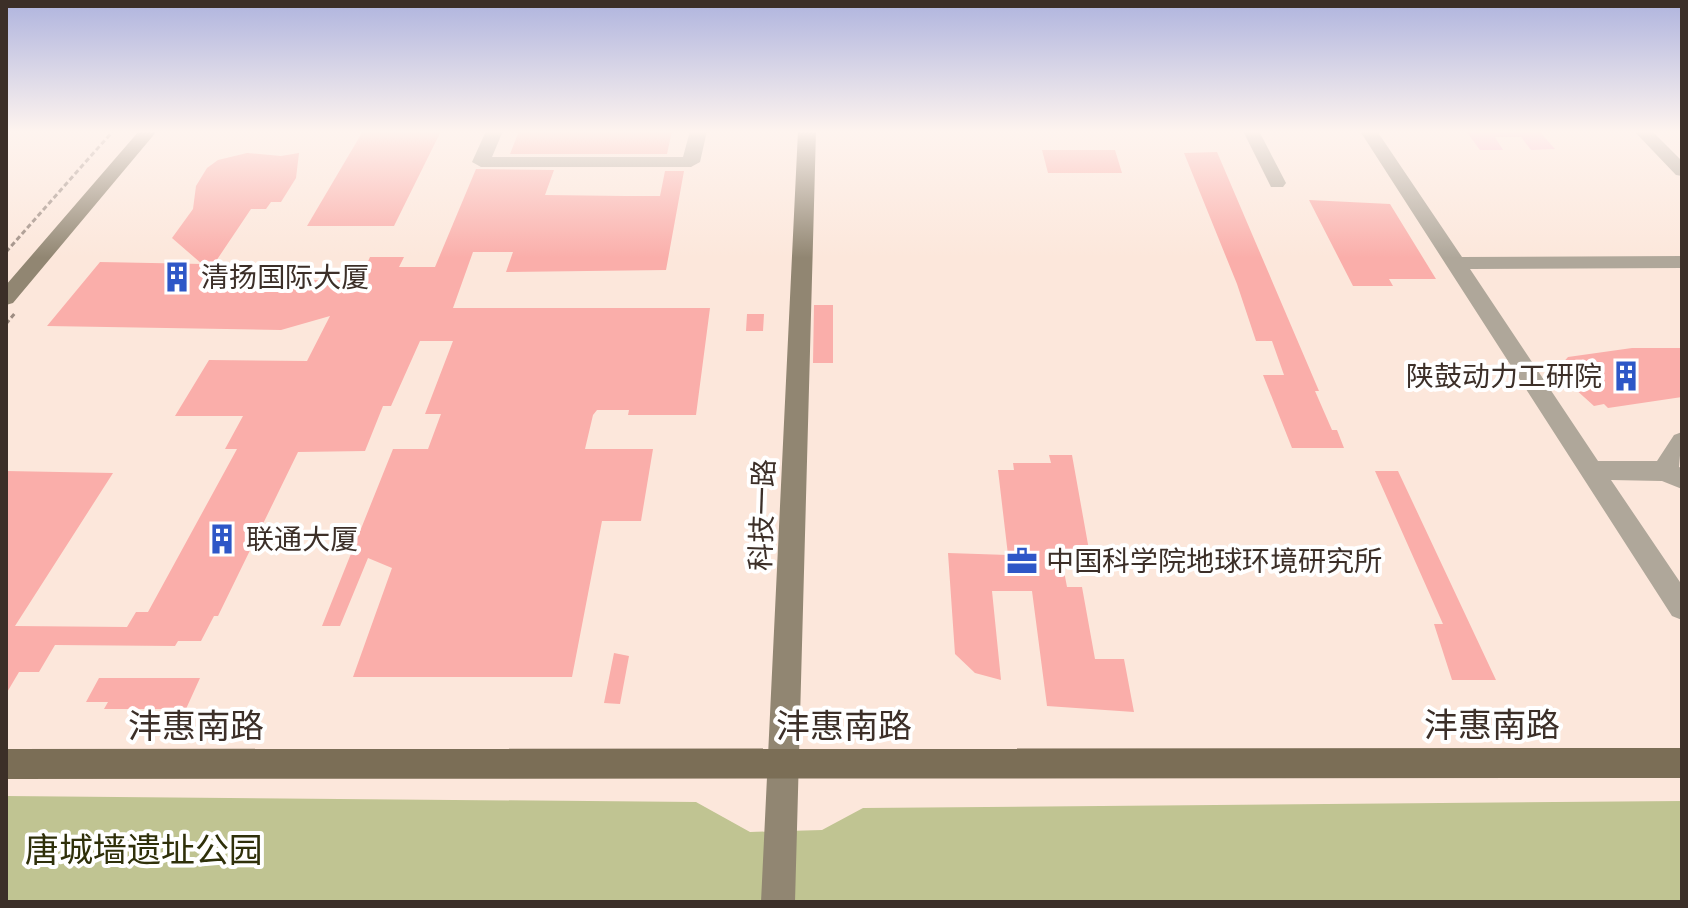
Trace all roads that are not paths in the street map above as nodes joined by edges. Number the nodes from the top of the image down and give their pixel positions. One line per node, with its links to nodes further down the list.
1 (94, 173): 9 (street)
2 (112, 173): 10 (street)
3 (805, 173): 17 (street, 科技一路)
4 (1272, 173): 6 (street)
5 (1397, 173): 8 (street)
6 (1277, 183)
7 (1682, 262): 8 (street)
8 (1457, 263): 12 (street)
9 (6, 275)
10 (6, 298)
11 (1682, 441): 13 (street)
12 (1592, 470): 13 (street); 14 (street)
13 (1673, 475)
14 (1682, 608)
15 (1682, 763): 17 (main road, 沣惠南路)
16 (10, 764): 17 (main road, 沣惠南路)
17 (783, 764): 18 (street, 科技一路)
18 (778, 902)

